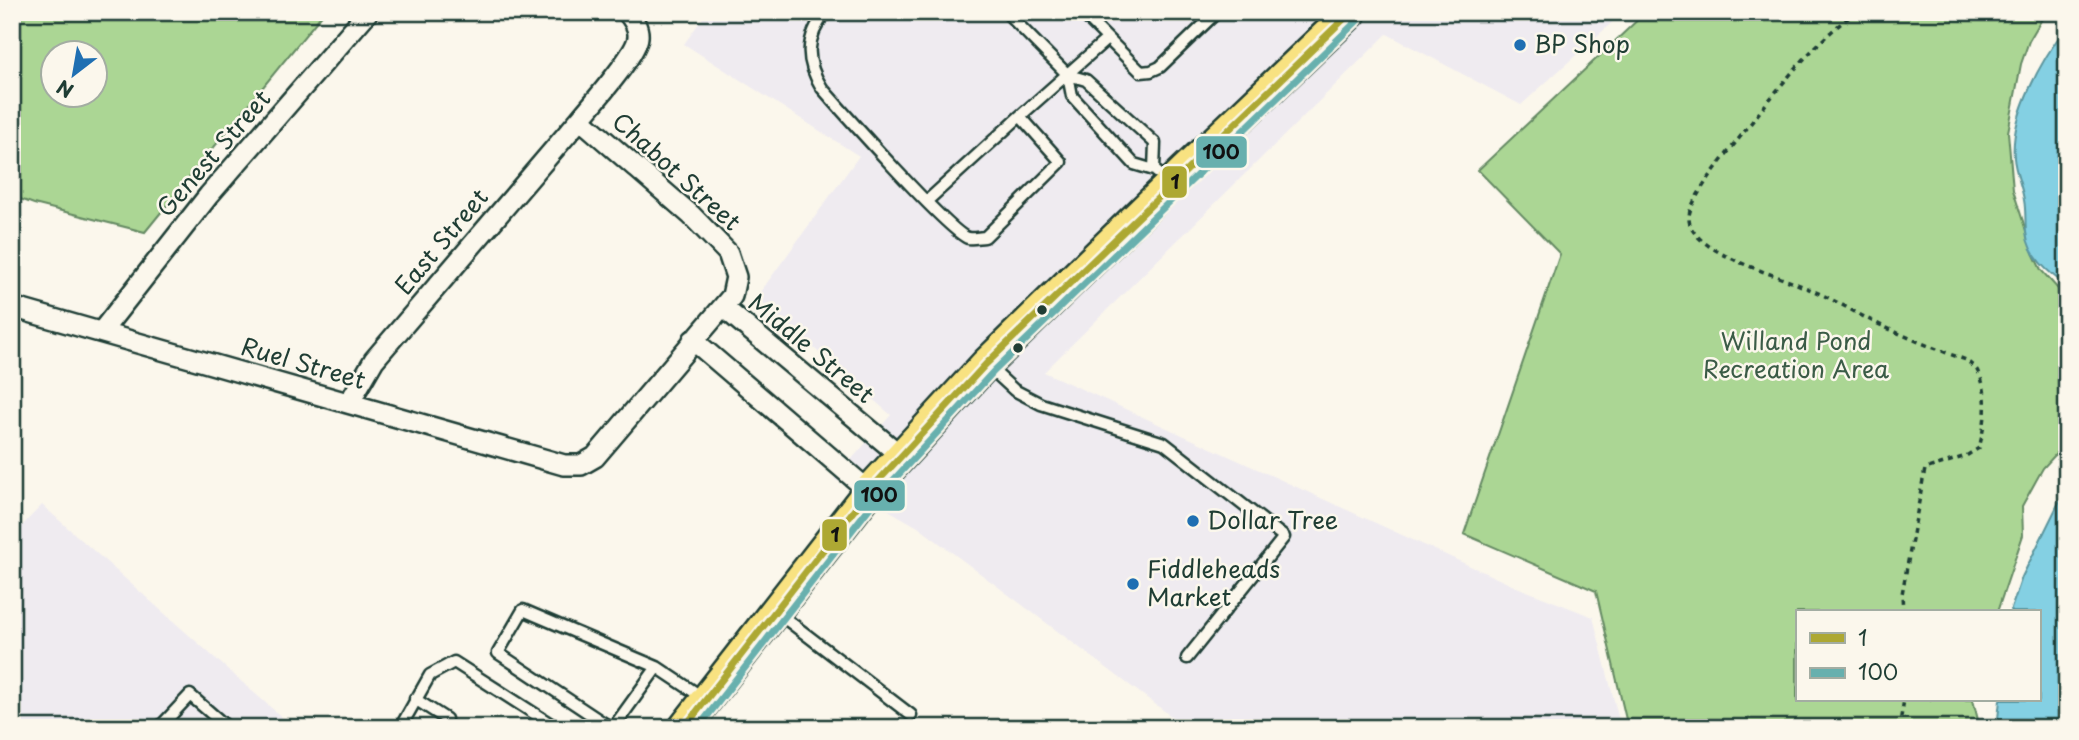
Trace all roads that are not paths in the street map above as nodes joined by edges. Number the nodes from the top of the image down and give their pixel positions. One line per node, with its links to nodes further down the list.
1 (368, 12): 16 (street, Genest Street)
2 (627, 12): 11 (street, Chabot Street)
3 (826, 12): 13 (lane)
4 (1006, 12): 9 (lane)
5 (1084, 12): 8 (lane)
6 (1217, 12): 8 (lane)
7 (1352, 12): 12 (main road)
8 (1108, 39): 9 (lane)
9 (1068, 75): 10 (lane); 12 (lane); 12 (lane)
10 (1020, 116): 13 (lane); 13 (lane)
11 (580, 119): 15 (street, Chabot Street); 19 (street, East Street)
12 (1162, 177): 18 (main road)
13 (927, 201)
14 (12, 307): 16 (street, Ruel Street)
15 (723, 307): 17 (street, Middle Street); 20 (street, Middle Street)
16 (102, 331): 19 (street, Ruel Street)
17 (693, 340): 21 (street, Middle Street); 22 (street)
18 (986, 364): 20 (main road); 24 (lane)
19 (349, 403): 21 (street, Ruel Street)
20 (901, 456): 22 (main road)
21 (581, 465)
22 (869, 491): 23 (main road)
23 (775, 611): 27 (main road); 28 (lane)
24 (1187, 659)
25 (657, 667): 27 (lane); 34 (lane); 34 (lane)
26 (415, 699): 29 (lane); 32 (lane); 33 (lane)
27 (705, 699): 35 (main road)
28 (911, 715)
29 (446, 719)
30 (159, 728): 31 (lane)
31 (228, 728)
32 (400, 728)
33 (556, 728)
34 (612, 728)
35 (684, 728)

